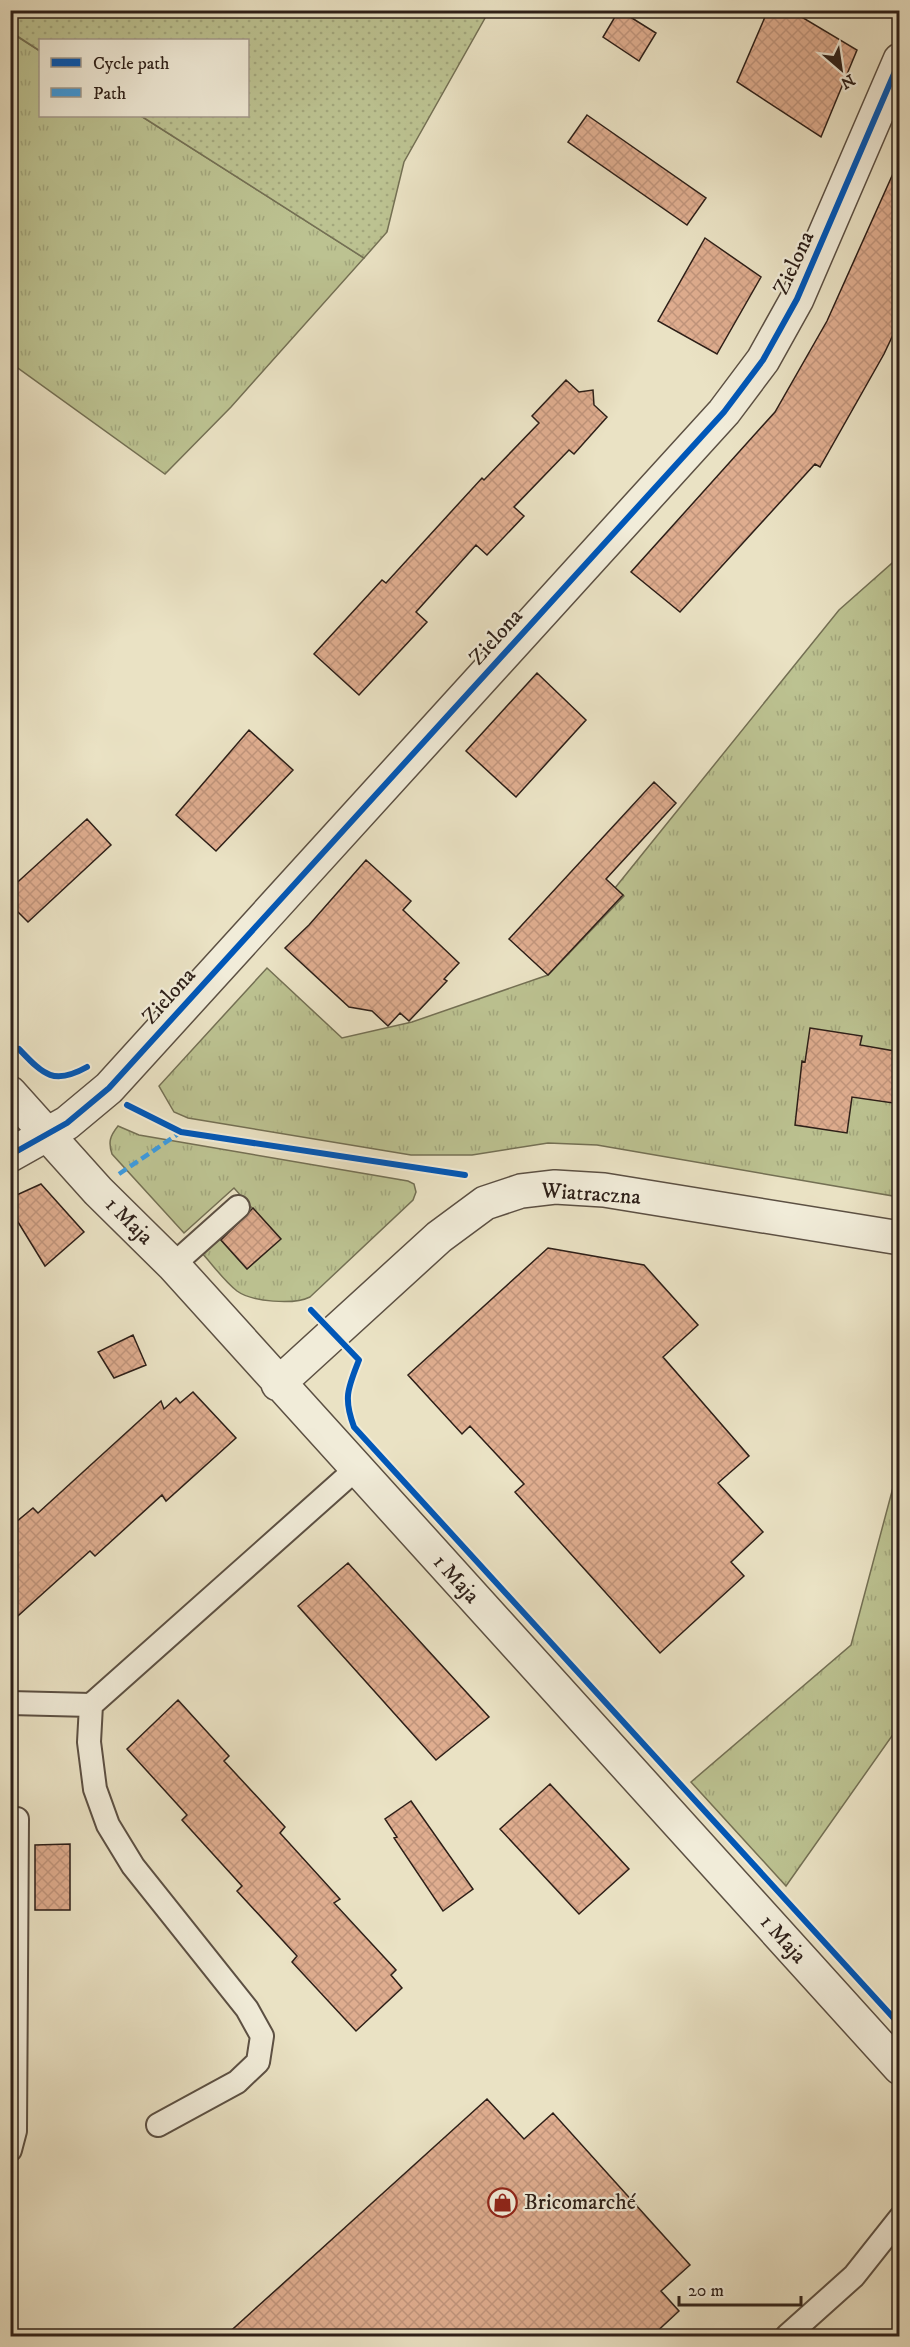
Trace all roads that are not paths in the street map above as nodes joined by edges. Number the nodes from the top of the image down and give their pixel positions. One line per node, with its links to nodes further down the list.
1 (900, 60): 3 (street, Zielona)
2 (10, 1094): 3 (street, 1 Maja)
3 (48, 1135): 4 (street, Zielona); 7 (street, 1 Maja)
4 (10, 1155)
5 (238, 1207): 7 (lane)
6 (900, 1238): 8 (street, Wiatraczna)
7 (173, 1265): 8 (street, 1 Maja)
8 (278, 1384): 9 (street, 1 Maja)
9 (356, 1469): 11 (lane); 13 (street, 1 Maja)
10 (10, 1703): 11 (lane)
11 (91, 1706): 14 (lane)
12 (10, 1819): 15 (lane)
13 (900, 2068)
14 (158, 2125)
15 (10, 2150)
16 (900, 2218): 17 (lane)
17 (787, 2337)

